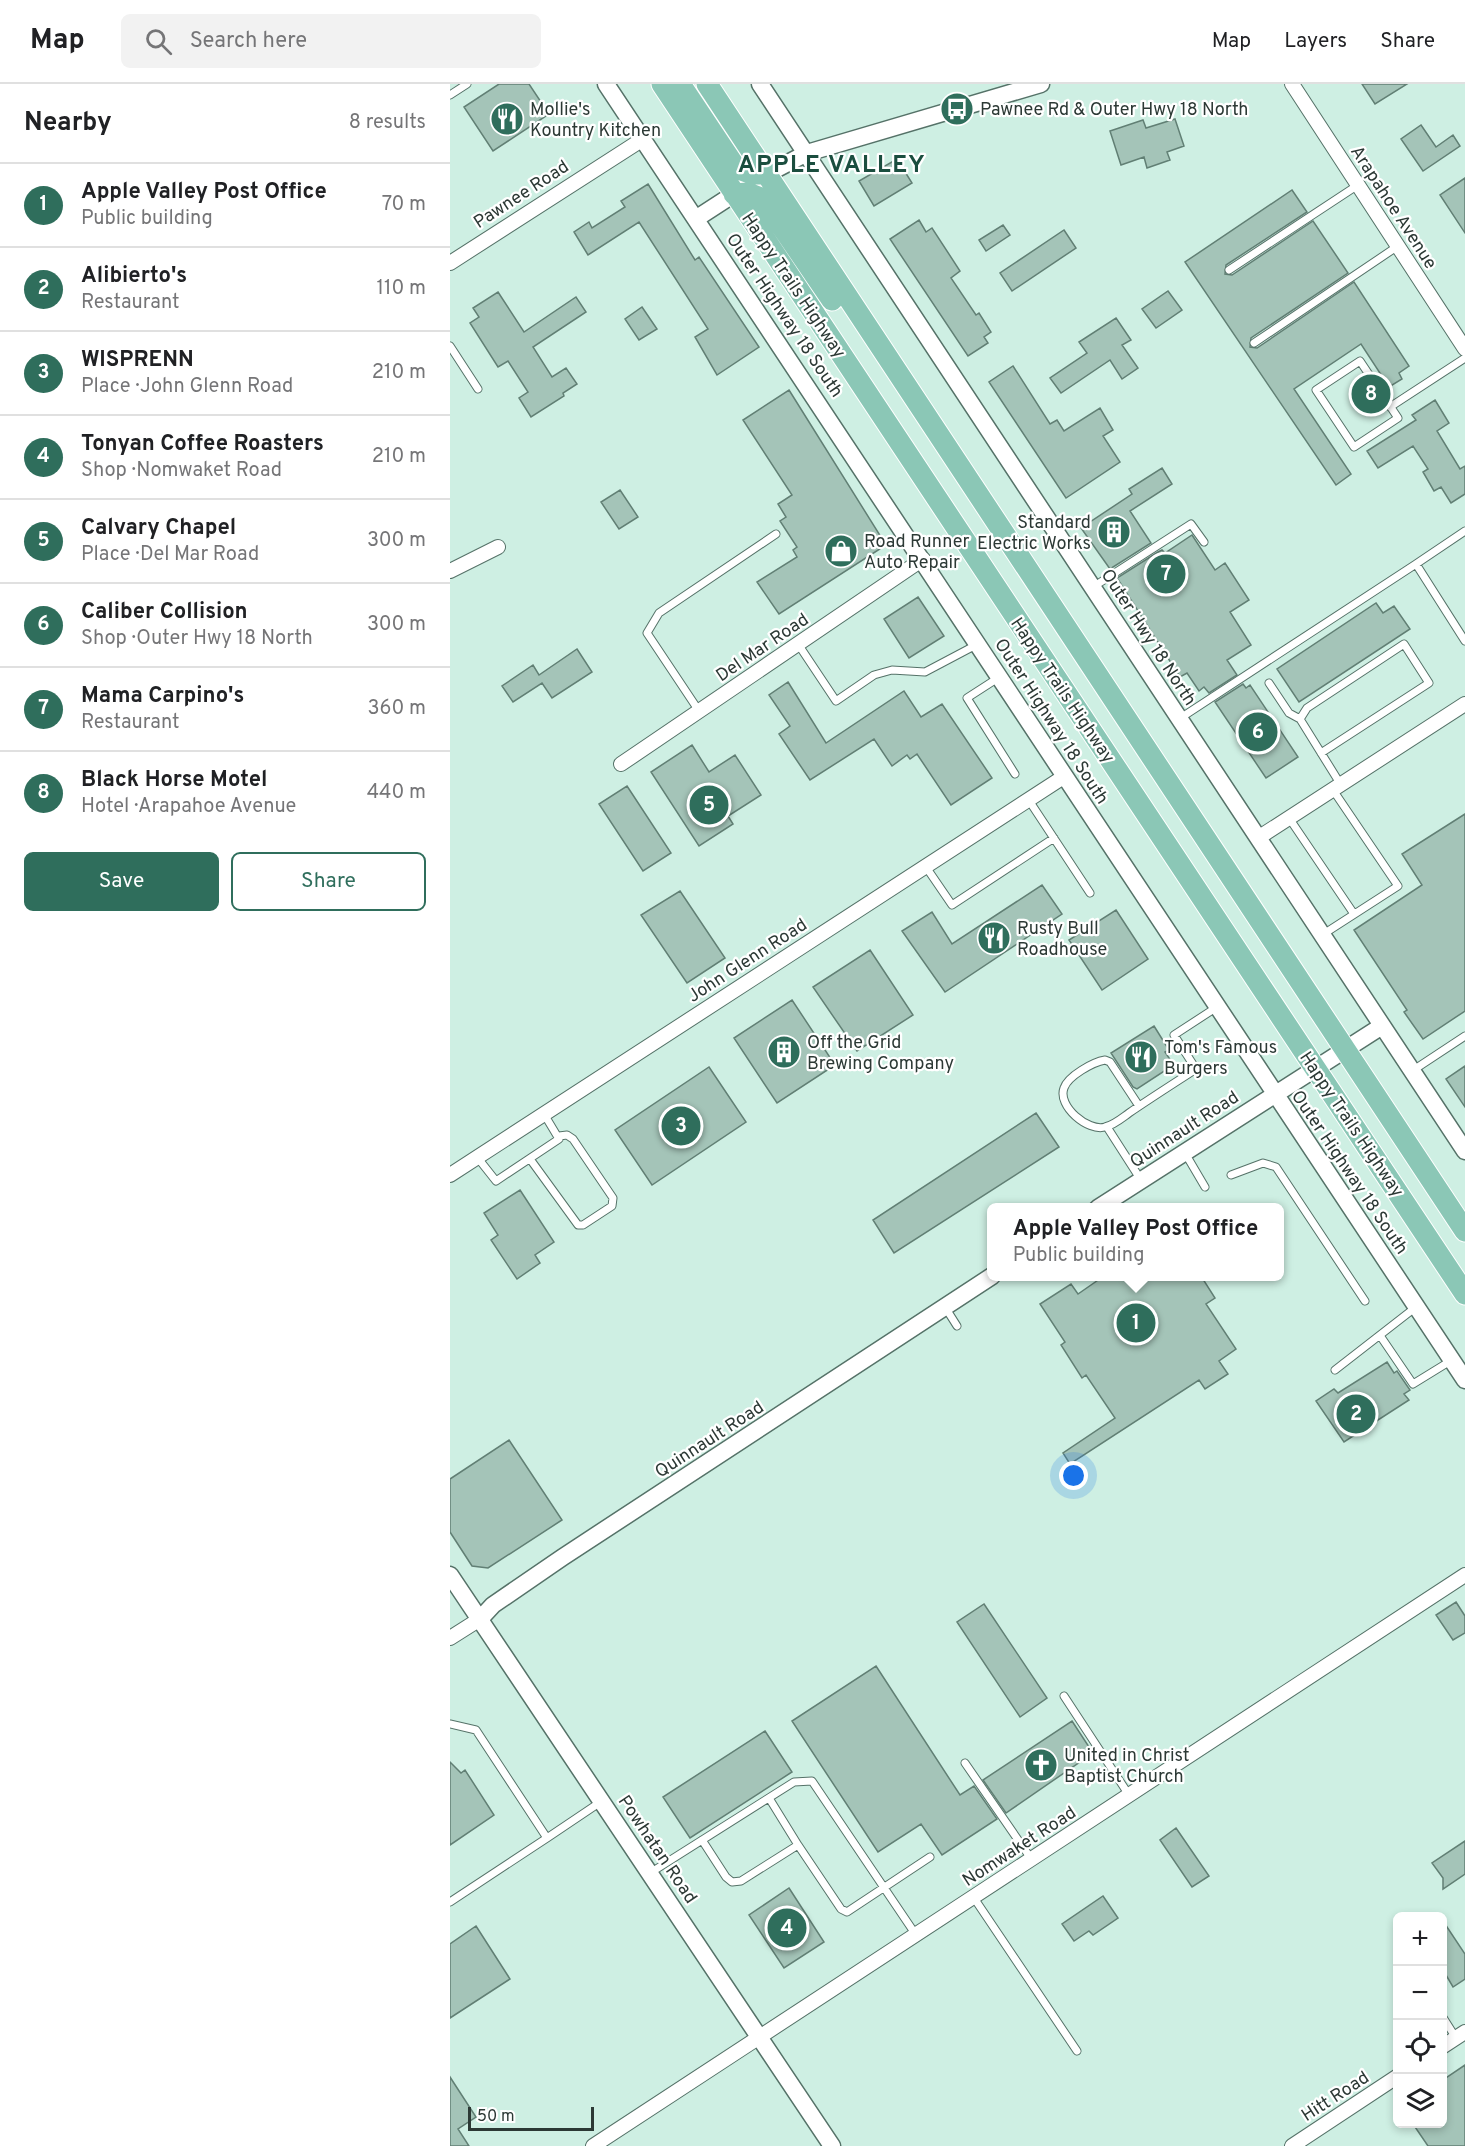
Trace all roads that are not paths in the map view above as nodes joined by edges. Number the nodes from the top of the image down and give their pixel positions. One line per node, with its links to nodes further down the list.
1 (467, 84): 9 (lane)
2 (606, 84): 10 (street, Outer Highway 18 South)
3 (662, 84): 14 (main road, Happy Trails Highway)
4 (680, 84): 12 (main road)
5 (707, 84): 12 (main road, Happy Trails Highway)
6 (760, 84): 11 (street, Outer Hwy 18 North)
7 (1041, 84): 11 (street)
8 (1292, 84): 13 (street, Arapahoe Avenue)
9 (450, 95)
10 (643, 139): 15 (street, Outer Highway 18 South); 17 (street, Pawnee Road)
11 (807, 153): 12 (street); 33 (street, Outer Hwy 18 North)
12 (767, 174): 19 (main road, Happy Trails Highway)
13 (1358, 185): 16 (street, Arapahoe Avenue); 18 (lane)
14 (734, 194): 15 (street); 19 (main road); 60 (main road, Happy Trails Highway)
15 (697, 219): 30 (street, Outer Highway 18 South)
16 (1398, 246): 20 (lane); 22 (street, Arapahoe Avenue)
17 (450, 263)
18 (1229, 270)
19 (875, 341): 59 (main road, Happy Trails Highway)
20 (1254, 343)
21 (450, 346): 24 (lane)
22 (1465, 349)
23 (1465, 358): 25 (lane)
24 (478, 389)
25 (1390, 407): 25 (lane)
26 (1465, 531): 31 (lane)
27 (776, 534): 40 (lane)
28 (1204, 543): 33 (lane)
29 (498, 547): 32 (street)
30 (923, 559): 35 (street, Del Mar Road); 36 (street, Outer Highway 18 South)
31 (1416, 564): 34 (lane); 41 (lane)
32 (450, 571)
33 (1093, 588): 41 (street, Outer Hwy 18 North)
34 (1465, 641)
35 (798, 644): 36 (lane); 40 (street, Del Mar Road)
36 (978, 644): 37 (street, Outer Highway 18 South)
37 (1000, 676): 45 (lane); 46 (street, Outer Highway 18 South)
38 (1269, 684): 42 (lane)
39 (1465, 704): 47 (street)
40 (699, 711): 44 (street, Del Mar Road)
41 (1179, 719): 51 (street, Outer Hwy 18 North)
42 (1300, 719): 43 (lane); 43 (lane)
43 (1321, 753): 47 (lane)
44 (621, 764)
45 (1015, 774)
46 (1065, 776): 48 (street, John Glenn Road); 56 (street, Outer Highway 18 South)
47 (1337, 787): 49 (street); 54 (lane)
48 (1028, 799): 50 (lane); 52 (street, John Glenn Road)
49 (1289, 818): 51 (street); 54 (lane)
50 (1054, 838): 52 (lane); 53 (lane)
51 (1258, 838): 55 (street, Outer Hwy 18 North)
52 (925, 866): 64 (street, John Glenn Road)
53 (1090, 894)
54 (1354, 914): 55 (lane)
55 (1322, 935): 57 (street, Outer Hwy 18 North)
56 (1217, 1007): 62 (street, Outer Highway 18 South); 63 (lane)
57 (1382, 1026): 59 (street, Quinnault Road); 61 (street, Outer Hwy 18 North)
58 (1465, 1036): 61 (lane)
59 (1344, 1050): 60 (street, Quinnault Road); 76 (main road, Happy Trails Highway)
60 (1315, 1068): 62 (street, Quinnault Road); 78 (main road, Happy Trails Highway)
61 (1412, 1071): 67 (street, Outer Hwy 18 North)
62 (1275, 1094): 68 (street, Quinnault Road); 81 (street, Outer Highway 18 South)
63 (1139, 1106): 65 (lane); 65 (lane)
64 (544, 1114): 66 (lane); 69 (street, John Glenn Road)
65 (1107, 1127): 73 (lane)
66 (559, 1137): 70 (lane); 70 (lane)
67 (1464, 1147)
68 (1185, 1152): 73 (street, Quinnault Road); 74 (lane)
69 (477, 1157): 70 (lane); 71 (street, John Glenn Road)
70 (530, 1159)
71 (450, 1175)
72 (1231, 1175): 79 (lane)
73 (1141, 1180): 75 (street, Quinnault Road)
74 (1205, 1187)
75 (1106, 1203)
76 (1465, 1231)
77 (987, 1279): 80 (street, Quinnault Road)
78 (1465, 1294)
79 (1365, 1301)
80 (945, 1307): 82 (lane); 89 (street, Quinnault Road)
81 (1416, 1307): 83 (lane); 84 (street, Outer Highway 18 South)
82 (957, 1326)
83 (1381, 1337): 84 (lane); 85 (lane)
84 (1452, 1360): 86 (street, Outer Highway 18 South)
85 (1335, 1370)
86 (1465, 1380)
87 (450, 1575): 89 (street, Powhatan Road)
88 (1465, 1575): 94 (street, Nomwaket Road)
89 (480, 1619): 90 (street, Quinnault Road); 96 (street, Powhatan Road)
90 (450, 1638)
91 (1064, 1696): 94 (lane)
92 (450, 1724): 97 (lane)
93 (965, 1763): 101 (lane)
94 (1129, 1795): 101 (street, Nomwaket Road)
95 (768, 1798): 98 (lane); 99 (lane); 103 (lane)
96 (602, 1801): 97 (lane); 102 (street, Powhatan Road)
97 (547, 1838): 105 (lane)
98 (702, 1840): 99 (lane); 102 (lane)
99 (798, 1845): 103 (lane)
100 (930, 1857): 103 (lane)
101 (1032, 1860): 104 (street, Nomwaket Road)
102 (650, 1873): 109 (street, Powhatan Road)
103 (885, 1888): 106 (lane)
104 (974, 1898): 106 (street, Nomwaket Road); 111 (lane)
105 (450, 1902)
106 (916, 1935): 109 (street, Nomwaket Road)
107 (1447, 2020): 108 (lane)
108 (1461, 2035): 110 (street)
109 (759, 2036): 113 (street, Nomwaket Road); 114 (street, Powhatan Road)
110 (1447, 2044)
111 (1077, 2051)
112 (1393, 2079): 115 (street, Hitt Road)
113 (592, 2146)
114 (832, 2146)
115 (1292, 2146)

